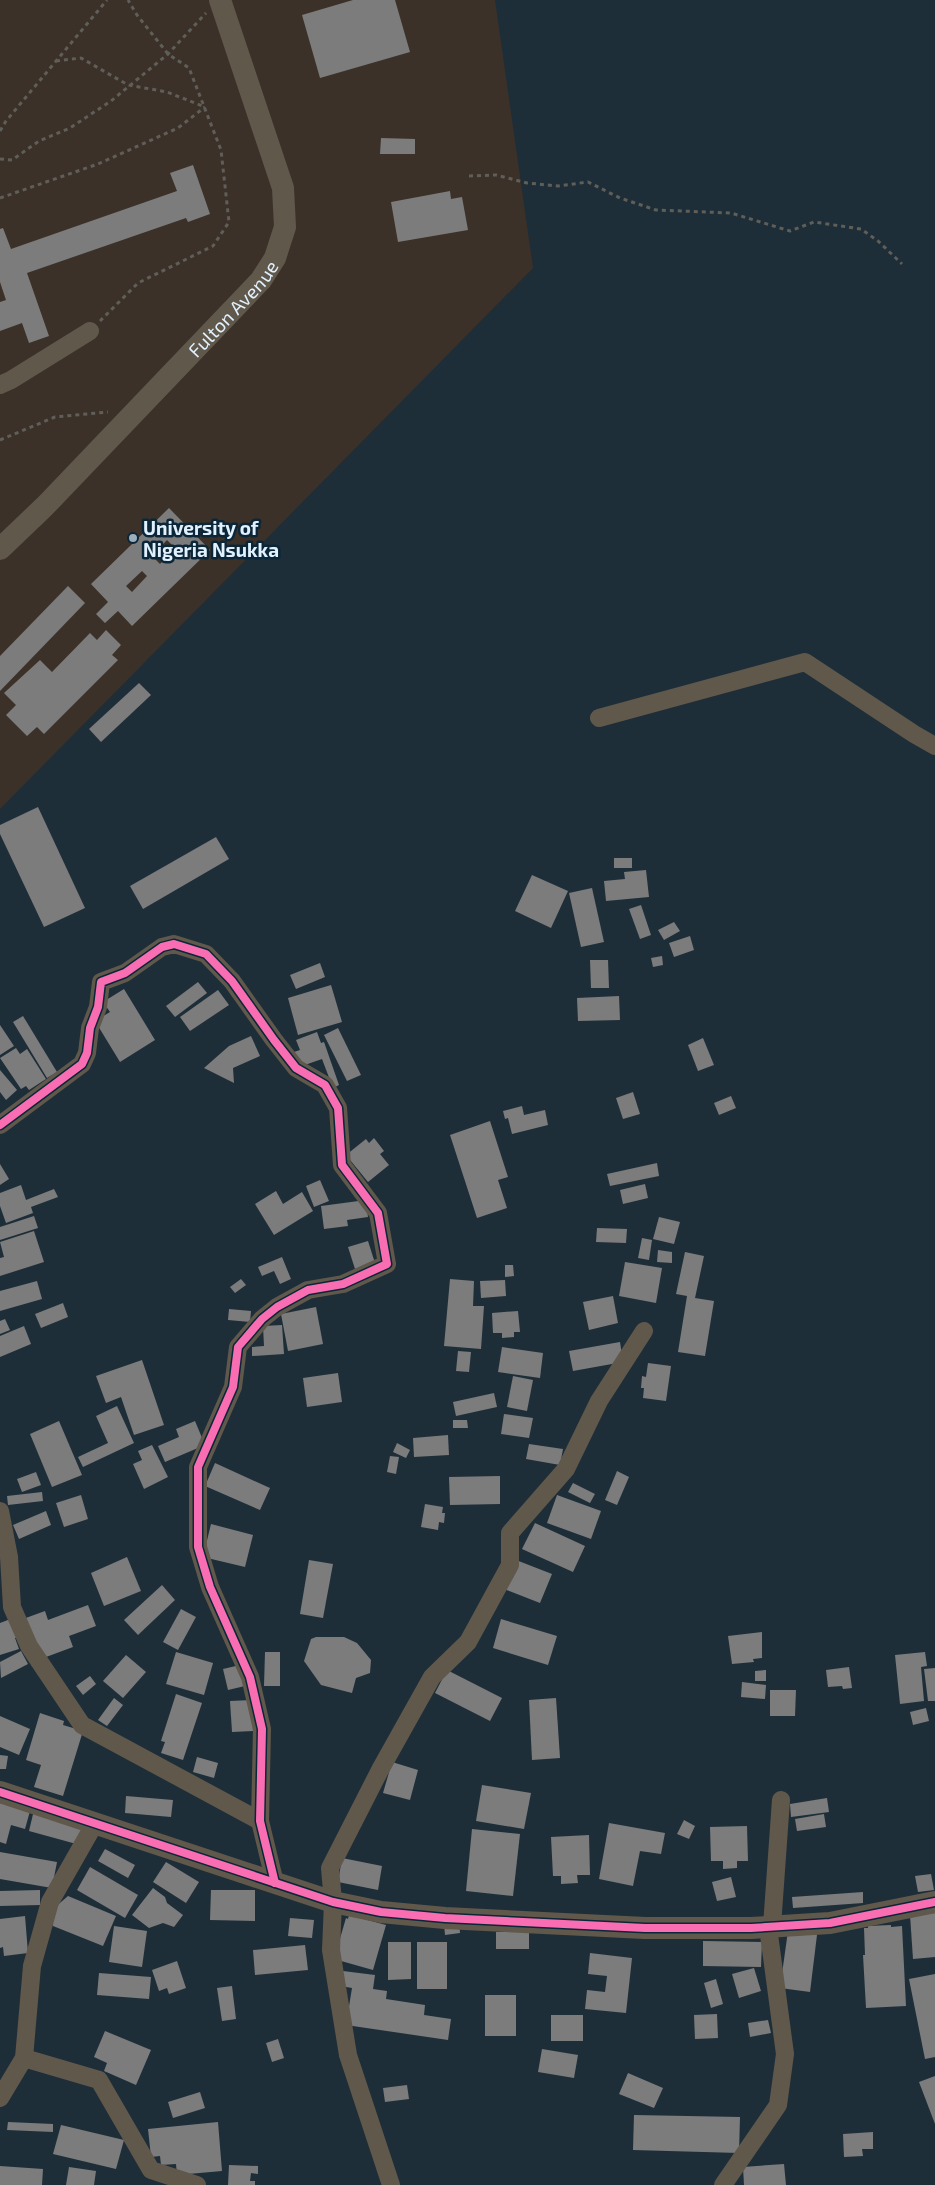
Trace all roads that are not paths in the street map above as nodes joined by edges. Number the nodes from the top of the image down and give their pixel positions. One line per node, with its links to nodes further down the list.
1 (216, 3): 4 (street, Fulton Avenue)
2 (90, 331): 3 (street)
3 (0, 385)
4 (0, 549)
5 (599, 718): 6 (street)
6 (935, 746)
7 (0, 1125): 12 (street)
8 (644, 1332): 15 (street)
9 (0, 1510): 12 (street)
10 (0, 1792): 13 (street)
11 (781, 1800): 17 (street)
12 (260, 1821): 14 (street)
13 (95, 1823): 14 (street); 18 (street)
14 (275, 1883): 15 (street)
15 (332, 1902): 17 (street); 22 (street)
16 (935, 1902): 17 (street)
17 (768, 1927): 23 (street)
18 (24, 2058): 19 (street); 20 (street)
19 (1, 2090)
20 (148, 2177): 21 (street)
21 (197, 2185)
22 (391, 2185)
23 (723, 2185)

